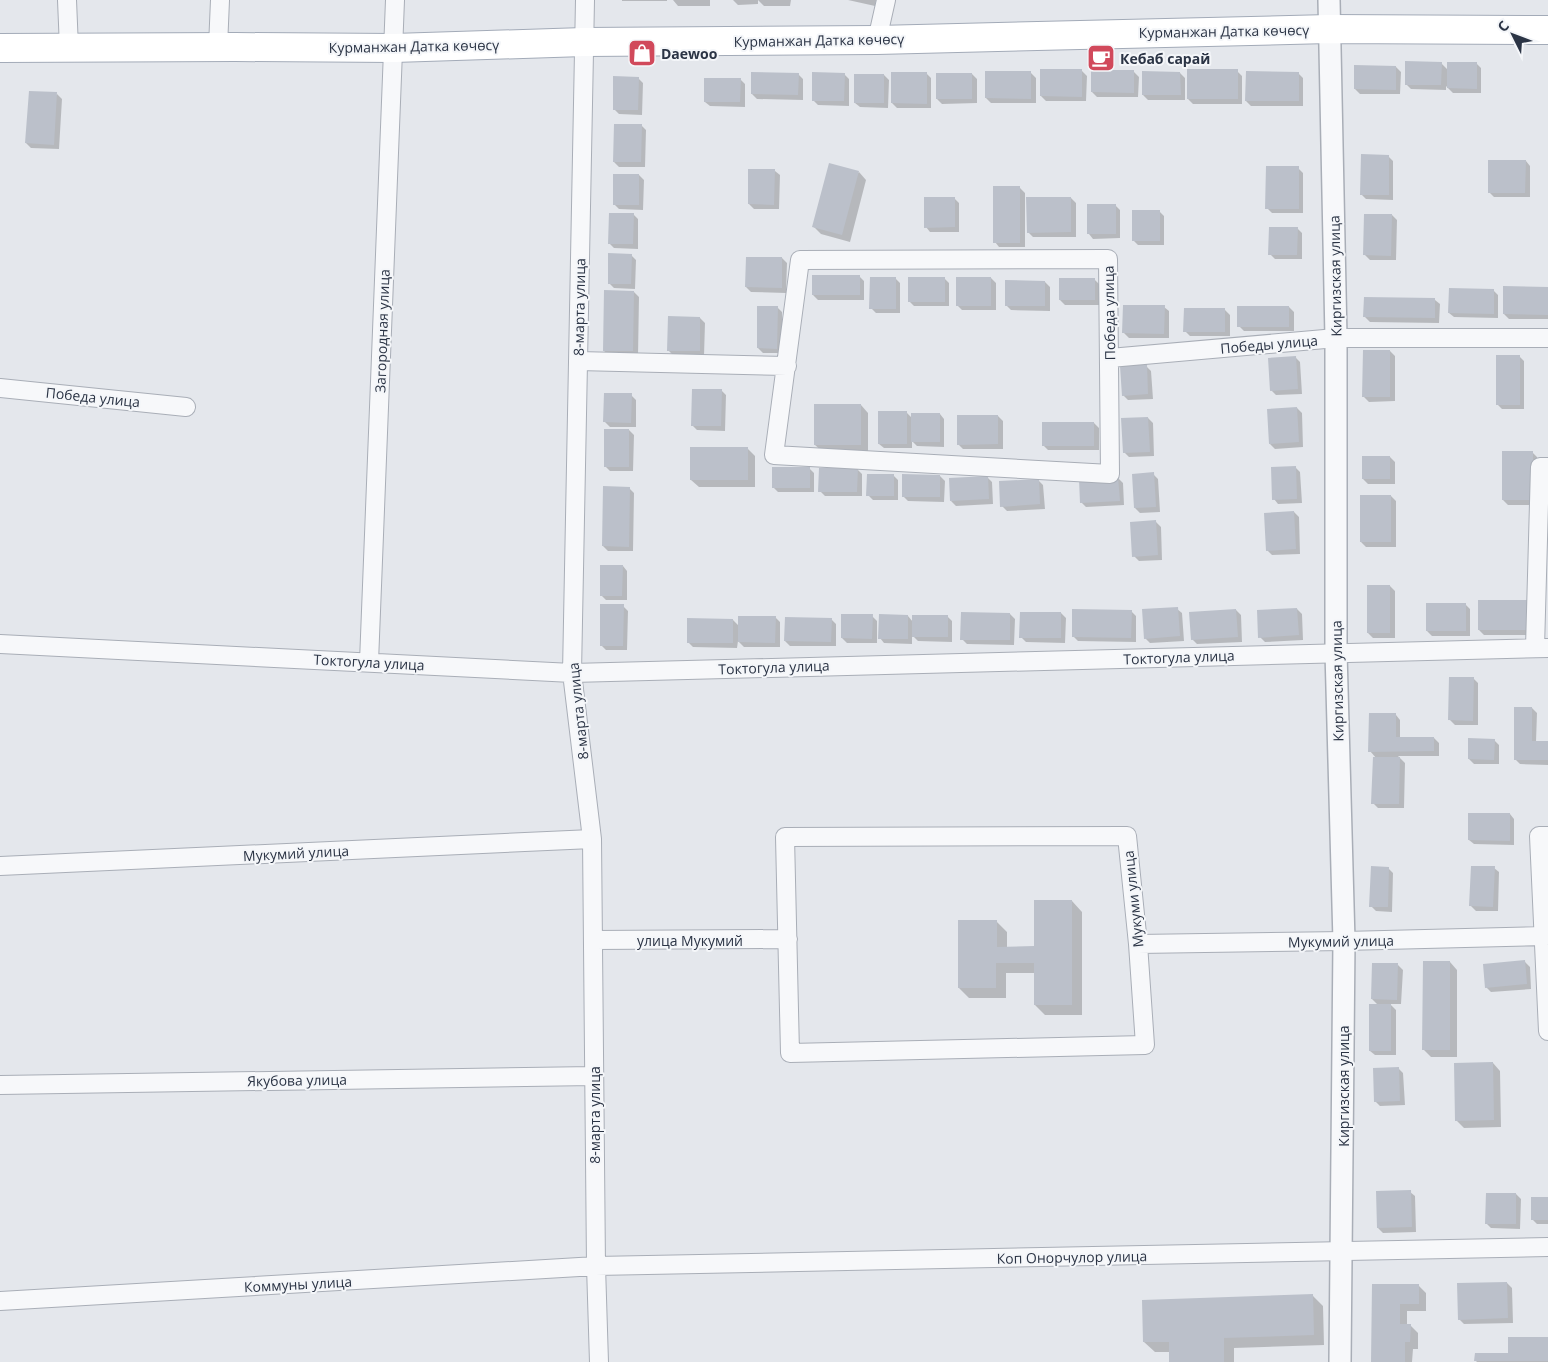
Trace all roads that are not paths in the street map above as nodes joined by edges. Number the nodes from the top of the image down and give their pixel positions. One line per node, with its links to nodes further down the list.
1 (67, 0): 13 (street)
2 (220, 0): 11 (street)
3 (395, 0): 14 (street, Загородная улица)
4 (584, 0): 10 (street, 8-марта улица)
5 (886, 0): 9 (street)
6 (1329, 0): 7 (street, Киргизская улица)
7 (1328, 29): 8 (main road, Курманжан Датка көчөсү); 9 (main road, Курманжан Датка көчөсү); 15 (street, Киргизская улица)
8 (1548, 30)
9 (877, 40): 10 (main road, Курманжан Датка көчөсү)
10 (584, 42): 14 (main road, Курманжан Датка көчөсү); 18 (street, 8-марта улица)
11 (218, 47): 13 (main road, Курманжан Датка көчөсү); 14 (main road, Курманжан Датка көчөсү)
12 (0, 48): 13 (main road, Курманжан Датка көчөсү)
13 (69, 48)
14 (394, 48): 26 (street, Загородная улица)
15 (1336, 338): 16 (street, Победы улица); 17 (street, Победы улица); 25 (street, Киргизская улица)
16 (1548, 338)
17 (1110, 358): 19 (street, Победа улица); 19 (street, Победа улица)
18 (578, 361): 19 (street); 27 (street, 8-марта улица)
19 (787, 366)
20 (0, 388): 21 (street, Победа улица)
21 (186, 407)
22 (1548, 467): 24 (street)
23 (0, 644): 26 (street, Токтогула улица)
24 (1542, 648): 25 (street, Токтогула улица)
25 (1336, 652): 27 (street, Токтогула улица); 34 (street, Киргизская улица)
26 (369, 662): 27 (street, Токтогула улица)
27 (572, 673): 29 (street, 8-марта улица)
28 (1548, 836): 31 (street)
29 (592, 840): 30 (street, Мукумий улица); 32 (street, 8-марта улица)
30 (0, 866)
31 (1544, 936): 34 (street, Мукумий улица); 36 (street)
32 (593, 940): 33 (street, улица Мукумий); 37 (street, 8-марта улица)
33 (788, 940): 35 (street, Мукуми улица); 35 (street, Мукуми улица)
34 (1344, 941): 35 (street, Мукумий улица); 40 (street, Киргизская улица)
35 (1138, 944)
36 (1548, 1031)
37 (594, 1076): 38 (street, Якубова улица); 41 (street, 8-марта улица)
38 (0, 1085)
39 (1548, 1247): 40 (street, Коп Онорчулор улица)
40 (1341, 1252): 41 (street, Коп Онорчулор улица); 44 (street, Киргизская улица)
41 (596, 1266): 42 (street, Коммуны улица); 43 (street, 8-марта улица)
42 (0, 1301)
43 (600, 1362)
44 (1340, 1362)

